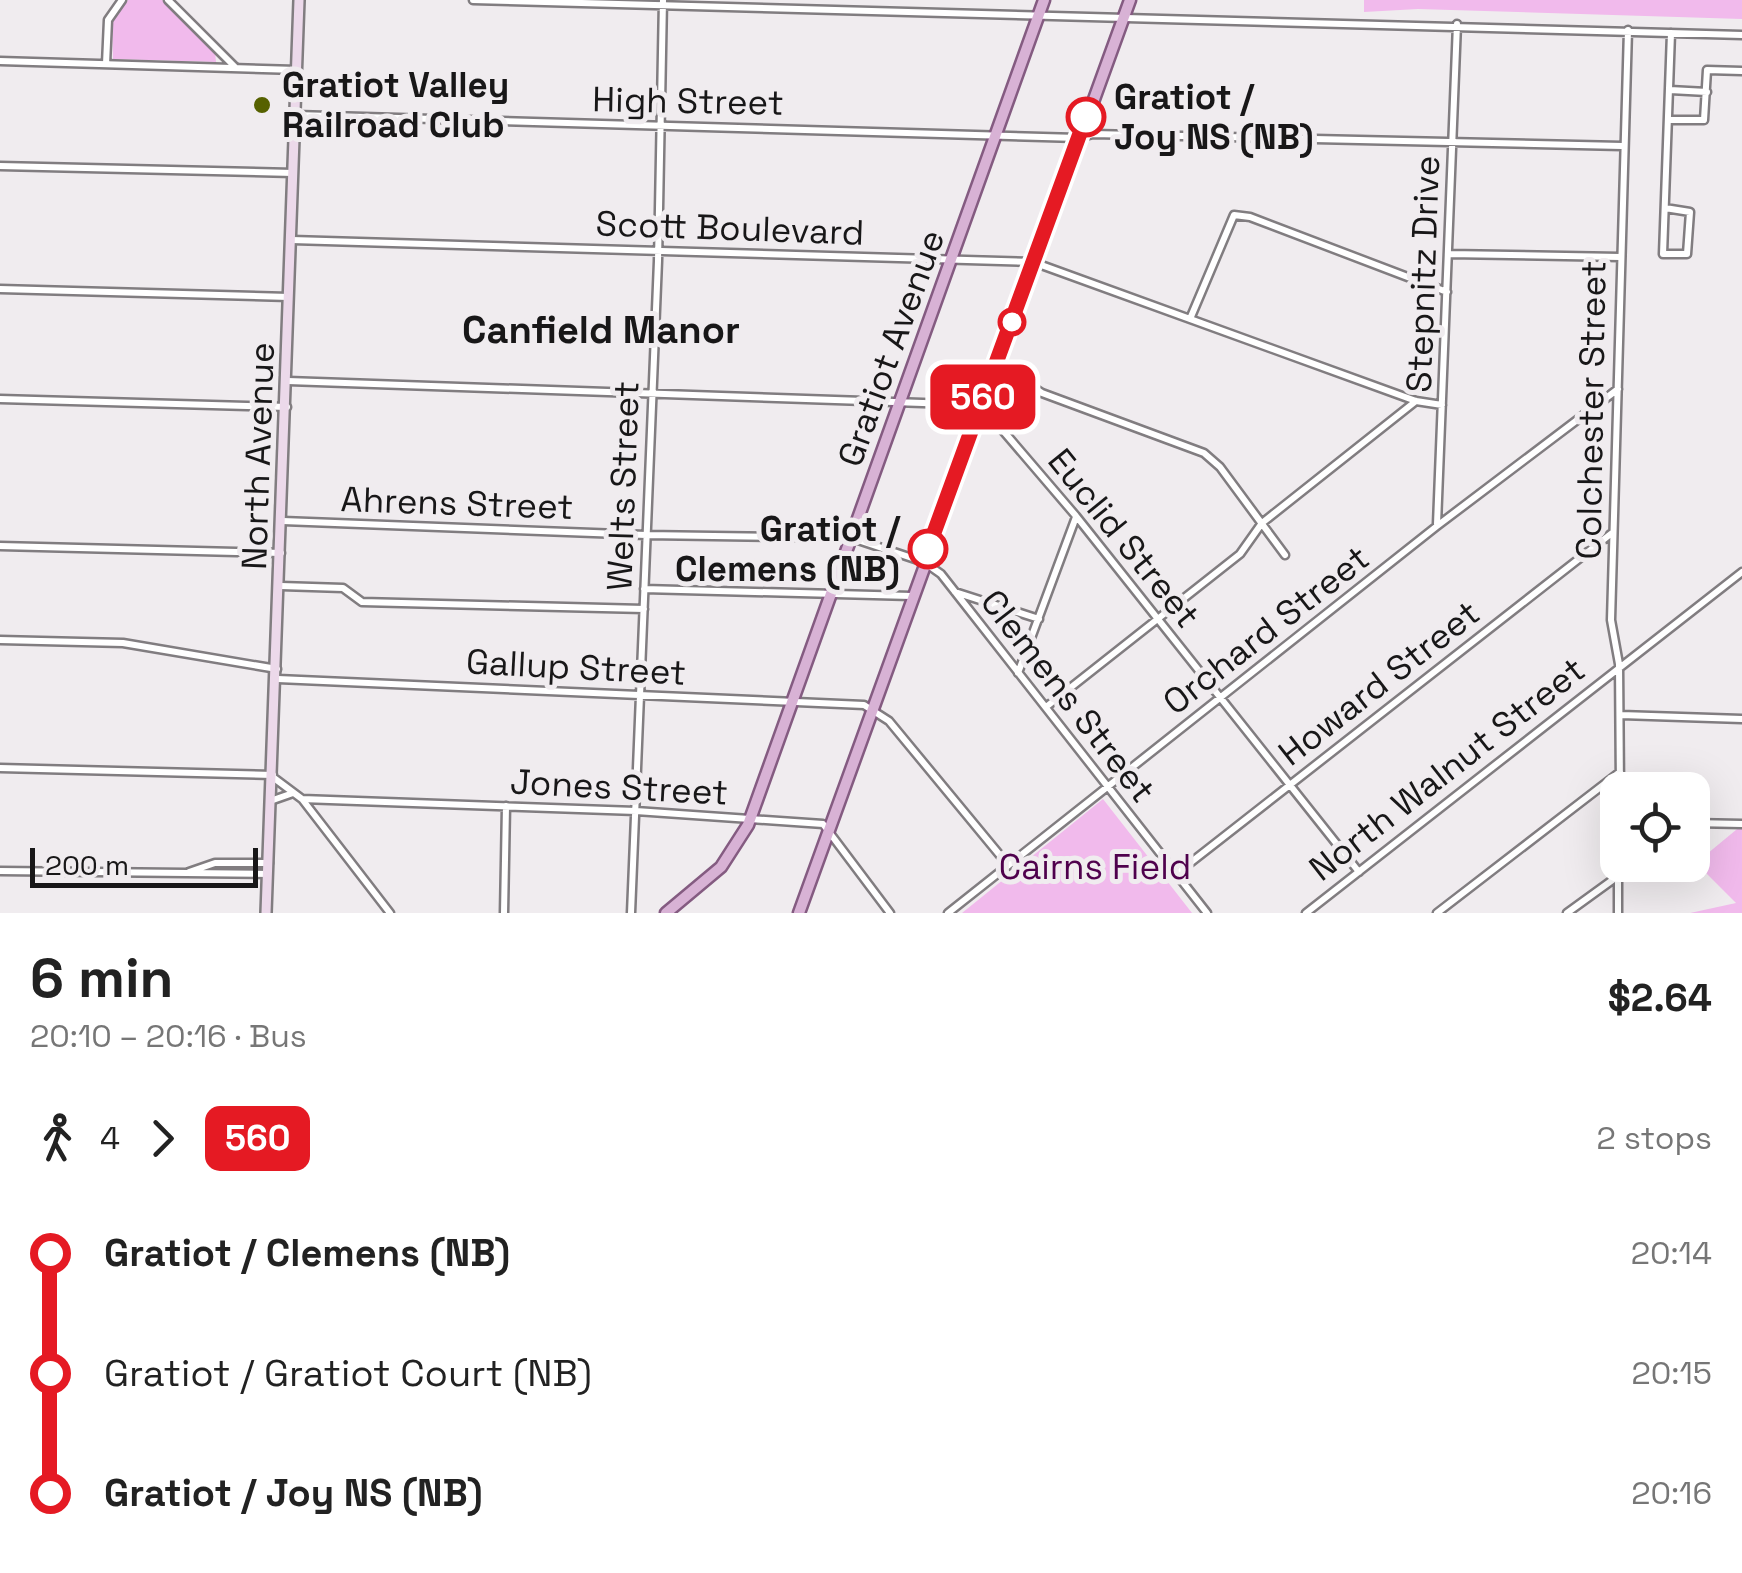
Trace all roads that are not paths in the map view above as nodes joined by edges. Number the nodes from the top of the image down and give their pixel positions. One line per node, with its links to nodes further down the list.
1 (122, 0): 15 (street)
2 (168, 0): 16 (street)
3 (299, 0): 17 (main road, North Avenue)
4 (473, 0): 7 (street)
5 (1044, 0): 8 (main road, Gratiot Avenue)
6 (1130, 0): 9 (main road)
7 (662, 3): 8 (street); 23 (street, Welts Street)
8 (1038, 17): 9 (street); 24 (main road, Gratiot Avenue)
9 (1123, 18): 10 (street); 25 (main road)
10 (1457, 24): 11 (street); 26 (street, Stepnitz Drive)
11 (1628, 30): 12 (street); 27 (street, Colchester Street)
12 (1671, 32): 13 (street); 19 (street)
13 (1742, 35)
14 (0, 62): 15 (street)
15 (106, 64): 16 (street)
16 (236, 68): 17 (street)
17 (297, 70): 21 (main road, North Avenue)
18 (1742, 70): 20 (street)
19 (1670, 90): 20 (street); 22 (street)
20 (1707, 92): 22 (street)
21 (296, 115): 23 (street, High Street); 29 (main road, North Avenue)
22 (1669, 120): 30 (street)
23 (660, 126): 24 (street, High Street); 32 (street, Welts Street)
24 (996, 136): 25 (street, High Street); 35 (main road, Gratiot Avenue)
25 (1078, 138): 26 (street, High Street); 36 (main road)
26 (1453, 143): 27 (street, High Street); 33 (street, Stepnitz Drive)
27 (1622, 146): 34 (street, Colchester Street)
28 (0, 166): 29 (street)
29 (294, 173): 31 (main road, North Avenue)
30 (1665, 208): 30 (street)
31 (292, 240): 32 (street, Scott Boulevard); 39 (main road, North Avenue)
32 (658, 252): 35 (street, Scott Boulevard); 44 (street, Welts Street)
33 (1449, 254): 34 (street); 38 (street, Stepnitz Drive)
34 (1620, 257): 43 (street, Colchester Street)
35 (952, 260): 36 (street, Scott Boulevard); 46 (main road, Gratiot Avenue)
36 (1033, 262): 40 (street, Scott Boulevard); 41 (main road)
37 (0, 289): 39 (street)
38 (1447, 292): 40 (street); 49 (street, Stepnitz Drive)
39 (290, 297): 42 (main road, North Avenue)
40 (1190, 319): 47 (street, Scott Boulevard)
41 (997, 363): 48 (main road); 53 (street)
42 (288, 381): 44 (street); 50 (main road, North Avenue)
43 (1618, 390): 54 (street, Orchard Street); 55 (street, Colchester Street)
44 (651, 394): 46 (street); 56 (street, Welts Street)
45 (0, 399): 50 (street)
46 (899, 401): 48 (street); 57 (main road, Gratiot Avenue)
47 (1416, 401): 49 (street, Scott Boulevard); 53 (street)
48 (980, 405): 51 (street, Euclid Street); 61 (main road)
49 (1442, 405): 54 (street, Stepnitz Drive)
50 (287, 408): 52 (main road, North Avenue)
51 (1076, 516): 69 (street); 70 (street, Euclid Street)
52 (283, 522): 56 (street, Ahrens Street); 59 (main road, North Avenue)
53 (1262, 523): 60 (street); 70 (street)
54 (1437, 526): 76 (street, Orchard Street)
55 (1614, 532): 72 (street, Colchester Street); 85 (street, Howard Street)
56 (646, 535): 57 (street, Ahrens Street); 64 (street, Welts Street)
57 (852, 538): 61 (street, Ahrens Street); 66 (main road, Gratiot Avenue)
58 (0, 546): 59 (street)
59 (282, 553): 63 (main road, North Avenue)
60 (1285, 556)
61 (924, 562): 65 (street, Clemens Street); 67 (main road)
62 (1742, 572): 72 (street, North Walnut Street)
63 (281, 586): 68 (street); 74 (main road, North Avenue)
64 (644, 589): 66 (street); 68 (street, Welts Street)
65 (954, 592): 69 (street); 73 (street, Clemens Street)
66 (830, 595): 67 (street); 77 (main road, Gratiot Avenue)
67 (911, 596): 79 (main road)
68 (644, 609): 75 (street, Welts Street)
69 (1039, 619): 73 (street)
70 (1158, 619): 76 (street, Euclid Street); 78 (street)
71 (0, 640): 74 (street, Gallup Street)
72 (1619, 664): 80 (street, Colchester Street); 100 (street, North Walnut Street)
73 (1018, 673): 78 (street, Clemens Street)
74 (278, 674): 75 (street, Gallup Street); 84 (main road, North Avenue)
75 (641, 694): 77 (street, Gallup Street); 92 (street, Welts Street)
76 (1220, 697): 85 (street, Euclid Street); 86 (street, Orchard Street)
77 (792, 702): 79 (street, Gallup Street); 93 (main road, Gratiot Avenue)
78 (1046, 707): 86 (street, Clemens Street)
79 (871, 708): 96 (main road); 97 (street)
80 (1621, 715): 81 (street); 83 (street, Colchester Street)
81 (1742, 720)
82 (0, 768): 84 (street)
83 (1620, 772)
84 (274, 777): 88 (street); 89 (main road, North Avenue)
85 (1289, 785): 100 (street, Euclid Street); 101 (street, Howard Street)
86 (1107, 787): 97 (street, Orchard Street); 101 (street, Clemens Street)
87 (1600, 787): 114 (street)
88 (294, 793): 89 (street); 90 (street)
89 (273, 800): 98 (main road, North Avenue)
90 (302, 800): 91 (street, Jones Street); 105 (street)
91 (506, 806): 92 (street, Jones Street); 106 (street)
92 (636, 811): 93 (street, Jones Street); 107 (street, Welts Street)
93 (751, 819): 96 (street, Jones Street); 108 (main road, Gratiot Avenue)
94 (1710, 823): 95 (street)
95 (1742, 824)
96 (828, 832): 109 (main road); 110 (street)
97 (1008, 865): 111 (street, Orchard Street)
98 (269, 869): 99 (street); 104 (main road, North Avenue)
99 (0, 871)
100 (1359, 872): 113 (street, North Walnut Street)
101 (1176, 874): 112 (street, Clemens Street)
102 (1610, 882): 115 (street)
103 (1618, 882): 116 (street)
104 (266, 913)
105 (390, 913)
106 (504, 913)
107 (631, 913)
108 (666, 913)
109 (800, 913)
110 (890, 913)
111 (948, 913)
112 (1207, 913)
113 (1306, 913)
114 (1437, 913)
115 (1567, 913)
116 (1618, 913)

